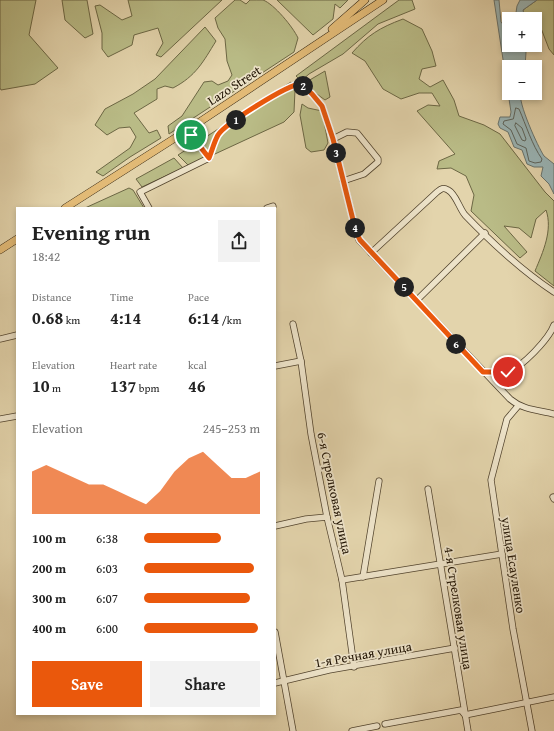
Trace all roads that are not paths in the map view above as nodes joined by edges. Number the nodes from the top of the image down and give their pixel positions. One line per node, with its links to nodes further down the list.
1 (365, 0): 3 (main road, Lazo Street)
2 (383, 0): 3 (main road, Lazo Street)
3 (313, 45): 4 (main road, Lazo Street)
4 (186, 131): 6 (street); 8 (main road, Lazo Street)
5 (333, 139): 6 (street); 7 (street); 7 (street)
6 (209, 158): 9 (street)
7 (343, 181): 13 (street)
8 (67, 207)
9 (148, 207)
10 (485, 233): 13 (street); 14 (street); 15 (street)
11 (16, 240): 12 (main road)
12 (0, 250)
13 (371, 253): 15 (street)
14 (554, 292)
15 (417, 300): 22 (street)
16 (293, 324): 20 (street, 6-я Стрелковая улица)
17 (554, 325): 22 (street)
18 (16, 335): 19 (street)
19 (0, 339)
20 (301, 361): 21 (street); 29 (street, 6-я Стрелковая улица)
21 (276, 366)
22 (483, 372): 23 (street)
23 (518, 406): 24 (street); 31 (street, улица Есауленко)
24 (554, 414)
25 (16, 416): 26 (street)
26 (0, 419)
27 (379, 481): 33 (street)
28 (428, 489): 32 (street, 4-я Стрелковая улица)
29 (327, 517): 30 (street); 34 (street, 6-я Стрелковая улица)
30 (276, 526)
31 (502, 554): 32 (street); 41 (street, улица Есауленко)
32 (440, 564): 33 (street); 36 (street, 4-я Стрелковая улица)
33 (363, 578): 34 (street)
34 (342, 580): 37 (street, 6-я Стрелковая улица)
35 (276, 638): 38 (street)
36 (455, 648): 37 (street, 1-я Речная улица); 42 (street, 4-я Стрелковая улица)
37 (354, 667): 38 (street, 1-я Речная улица)
38 (283, 681): 39 (street, 1-я Речная улица); 45 (street)
39 (276, 683)
40 (554, 698): 41 (street)
41 (526, 702): 42 (street); 48 (street, улица Есауленко)
42 (465, 715): 43 (street); 47 (street, 4-я Стрелковая улица)
43 (385, 724)
44 (377, 726): 46 (street)
45 (293, 731)
46 (352, 731)
47 (468, 731)
48 (532, 731)

